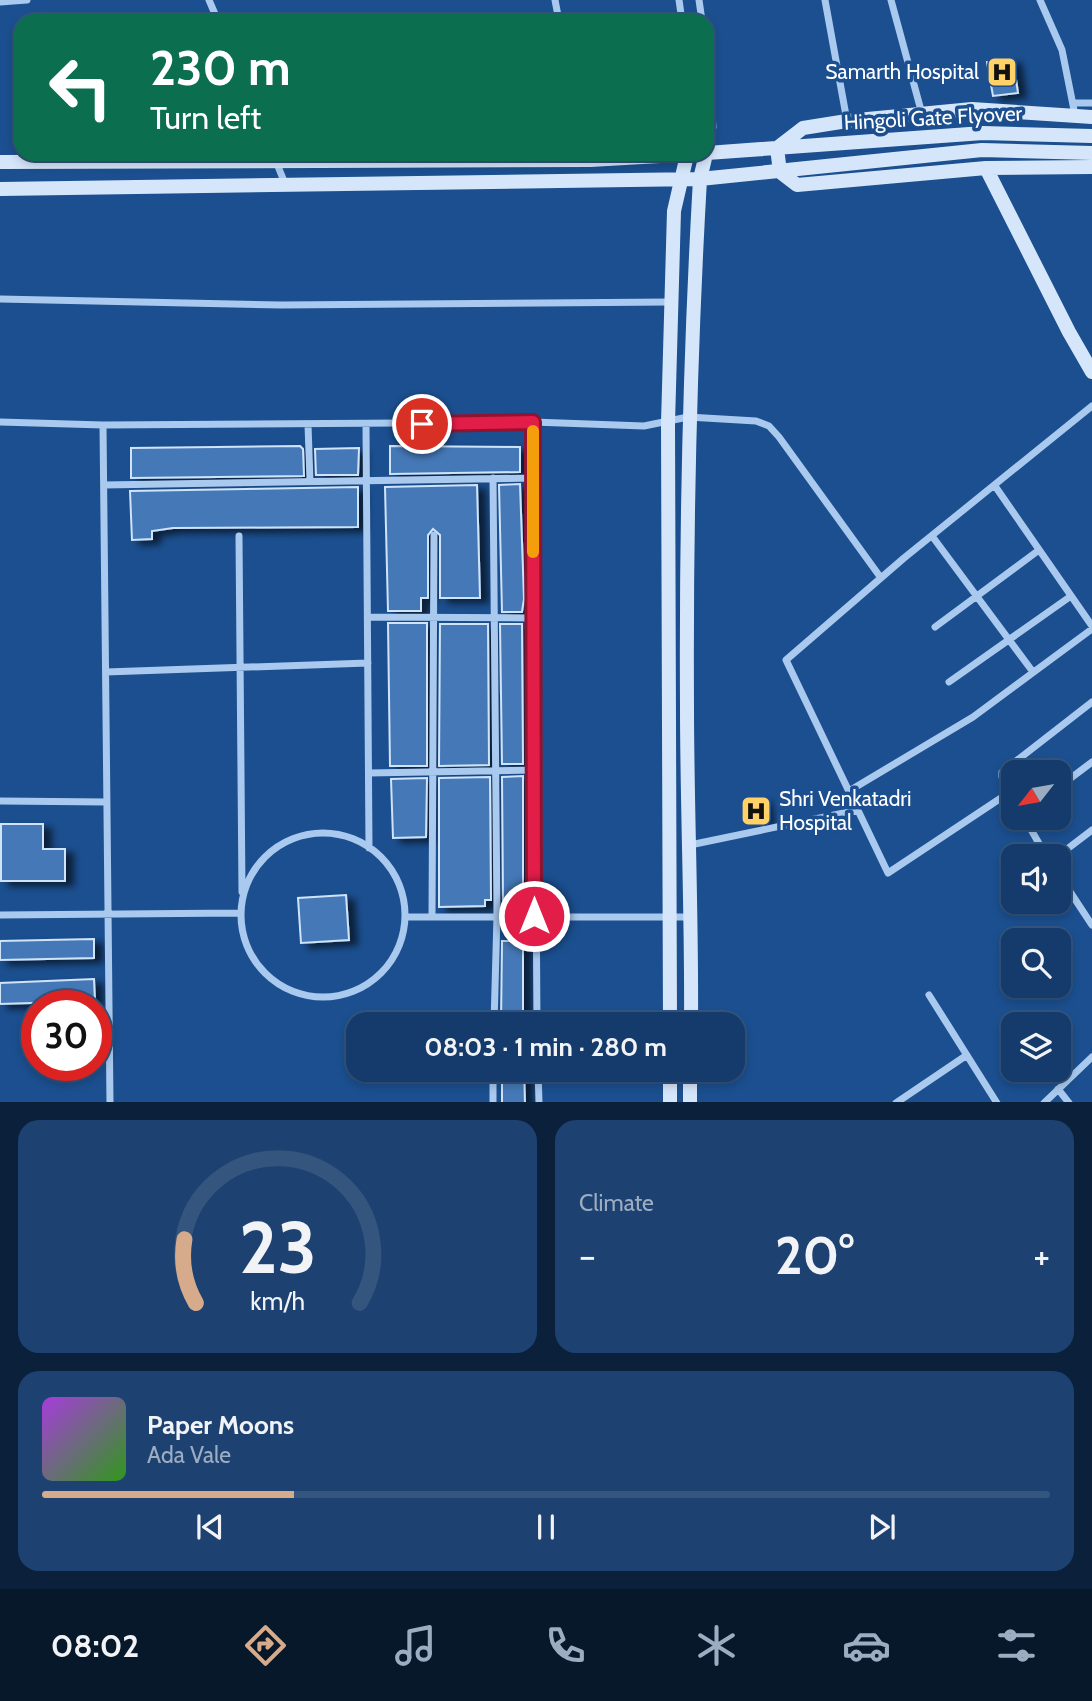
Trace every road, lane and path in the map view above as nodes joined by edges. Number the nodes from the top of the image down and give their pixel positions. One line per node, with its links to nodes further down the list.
1 (27, 0): 5 (street)
2 (825, 0): 10 (street)
3 (891, 0): 8 (street)
4 (1040, 0): 7 (street)
5 (0, 2)
6 (1092, 103): 7 (street)
7 (1074, 110): 8 (main road); 9 (main road)
8 (922, 114): 10 (main road)
9 (1092, 117)
10 (846, 121): 12 (main road)
11 (1092, 136): 12 (main road, Hingoli Gate Flyover)
12 (777, 148): 13 (main road, Hingoli Gate Flyover); 23 (main road)
13 (714, 152)
14 (1092, 153): 23 (main road, Hingoli Gate Flyover)
15 (55, 161): 20 (main road)
16 (276, 161): 27 (street)
17 (590, 161): 26 (street)
18 (685, 161): 24 (main road)
19 (705, 161): 25 (main road)
20 (0, 162)
21 (1092, 167): 22 (main road)
22 (986, 168): 23 (main road); 31 (main road)
23 (780, 172): 25 (main road, Hingoli Gate Flyover)
24 (680, 179): 25 (main road, Hingoli Gate Flyover); 26 (main road, Hingoli Gate Flyover); 30 (main road)
25 (700, 179): 33 (main road)
26 (596, 182): 27 (main road, Hingoli Gate Flyover)
27 (286, 187): 28 (main road, Hingoli Gate Flyover)
28 (0, 189)
29 (0, 299): 30 (street)
30 (670, 302): 36 (main road)
31 (1092, 372)
32 (1092, 406): 45 (street)
33 (688, 417): 36 (street); 50 (street); 79 (main road)
34 (0, 422): 37 (street)
35 (533, 422): 36 (street); 39 (street); 41 (street)
36 (668, 423): 90 (main road)
37 (103, 425): 38 (street); 44 (street)
38 (308, 425): 39 (street); 43 (street)
39 (366, 425): 42 (street)
40 (493, 478): 41 (street); 42 (street); 55 (street)
41 (533, 478): 56 (street)
42 (366, 480): 43 (street); 53 (street)
43 (310, 481): 44 (street)
44 (104, 485): 62 (street)
45 (995, 486): 48 (street); 49 (street)
46 (434, 535): 54 (street)
47 (239, 536): 61 (street)
48 (932, 536): 50 (street); 51 (street)
49 (1039, 550): 51 (street); 52 (street)
50 (881, 578): 73 (street)
51 (976, 596): 57 (street); 59 (street)
52 (1071, 596): 58 (street); 59 (street)
53 (368, 617): 54 (street); 60 (street)
54 (432, 617): 55 (street); 70 (street)
55 (493, 618): 56 (street); 69 (street)
56 (533, 618): 68 (street)
57 (934, 627)
58 (1092, 628): 63 (street)
59 (1010, 639): 63 (street); 64 (street)
60 (368, 663): 61 (street); 71 (street)
61 (239, 667): 62 (street); 83 (street)
62 (106, 672): 75 (street)
63 (1033, 673): 73 (street)
64 (949, 682)
65 (1092, 702): 66 (street)
66 (1017, 760)
67 (1092, 762): 72 (street)
68 (534, 769): 69 (street); 89 (street)
69 (494, 771): 70 (street); 88 (street)
70 (431, 772): 71 (street); 87 (street)
71 (369, 773): 81 (street)
72 (1071, 778)
73 (849, 791): 77 (street)
74 (0, 801): 75 (street)
75 (107, 802): 86 (street)
76 (1001, 802): 77 (street)
77 (858, 810): 79 (street)
78 (1092, 830): 80 (street)
79 (690, 845): 92 (main road)
80 (1071, 846)
81 (369, 848): 83 (street); 91 (street)
82 (1071, 893): 93 (street)
83 (242, 894): 84 (street)
84 (240, 913): 86 (street); 91 (street)
85 (0, 915): 86 (street)
86 (108, 915): 106 (street)
87 (432, 916): 88 (street); 91 (street)
88 (497, 916): 89 (street); 95 (street)
89 (534, 916): 90 (street); 96 (street)
90 (669, 916): 92 (street); 97 (main road)
91 (405, 917)
92 (692, 917): 98 (main road)
93 (1092, 925)
94 (929, 995): 99 (street)
95 (494, 1012)
96 (537, 1012)
97 (670, 1012)
98 (691, 1012)
99 (967, 1055): 111 (street); 112 (street)
100 (1092, 1057): 105 (street)
101 (494, 1082): 107 (street)
102 (538, 1082): 108 (street)
103 (670, 1082): 109 (main road)
104 (690, 1082): 110 (main road)
105 (1058, 1089): 113 (street); 114 (street)
106 (110, 1102)
107 (493, 1102)
108 (539, 1102)
109 (670, 1102)
110 (690, 1102)
111 (896, 1102)
112 (997, 1102)
113 (1044, 1102)
114 (1069, 1102)

